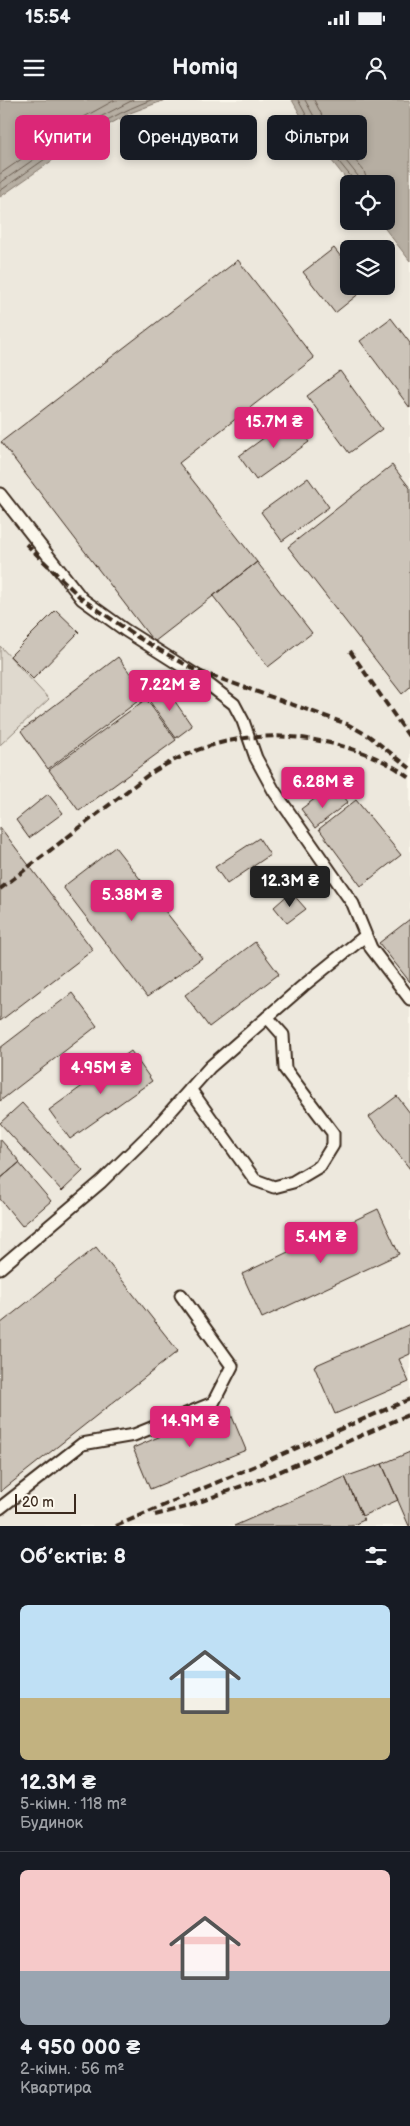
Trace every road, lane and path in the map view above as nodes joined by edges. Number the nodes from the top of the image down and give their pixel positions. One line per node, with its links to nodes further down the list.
1 (0, 494): 2 (lane)
2 (365, 936): 3 (lane); 4 (lane)
3 (410, 999)
4 (267, 1017): 5 (lane); 5 (lane)
5 (190, 1089): 6 (lane)
6 (0, 1268)
7 (181, 1295): 8 (lane)
8 (0, 1508)

